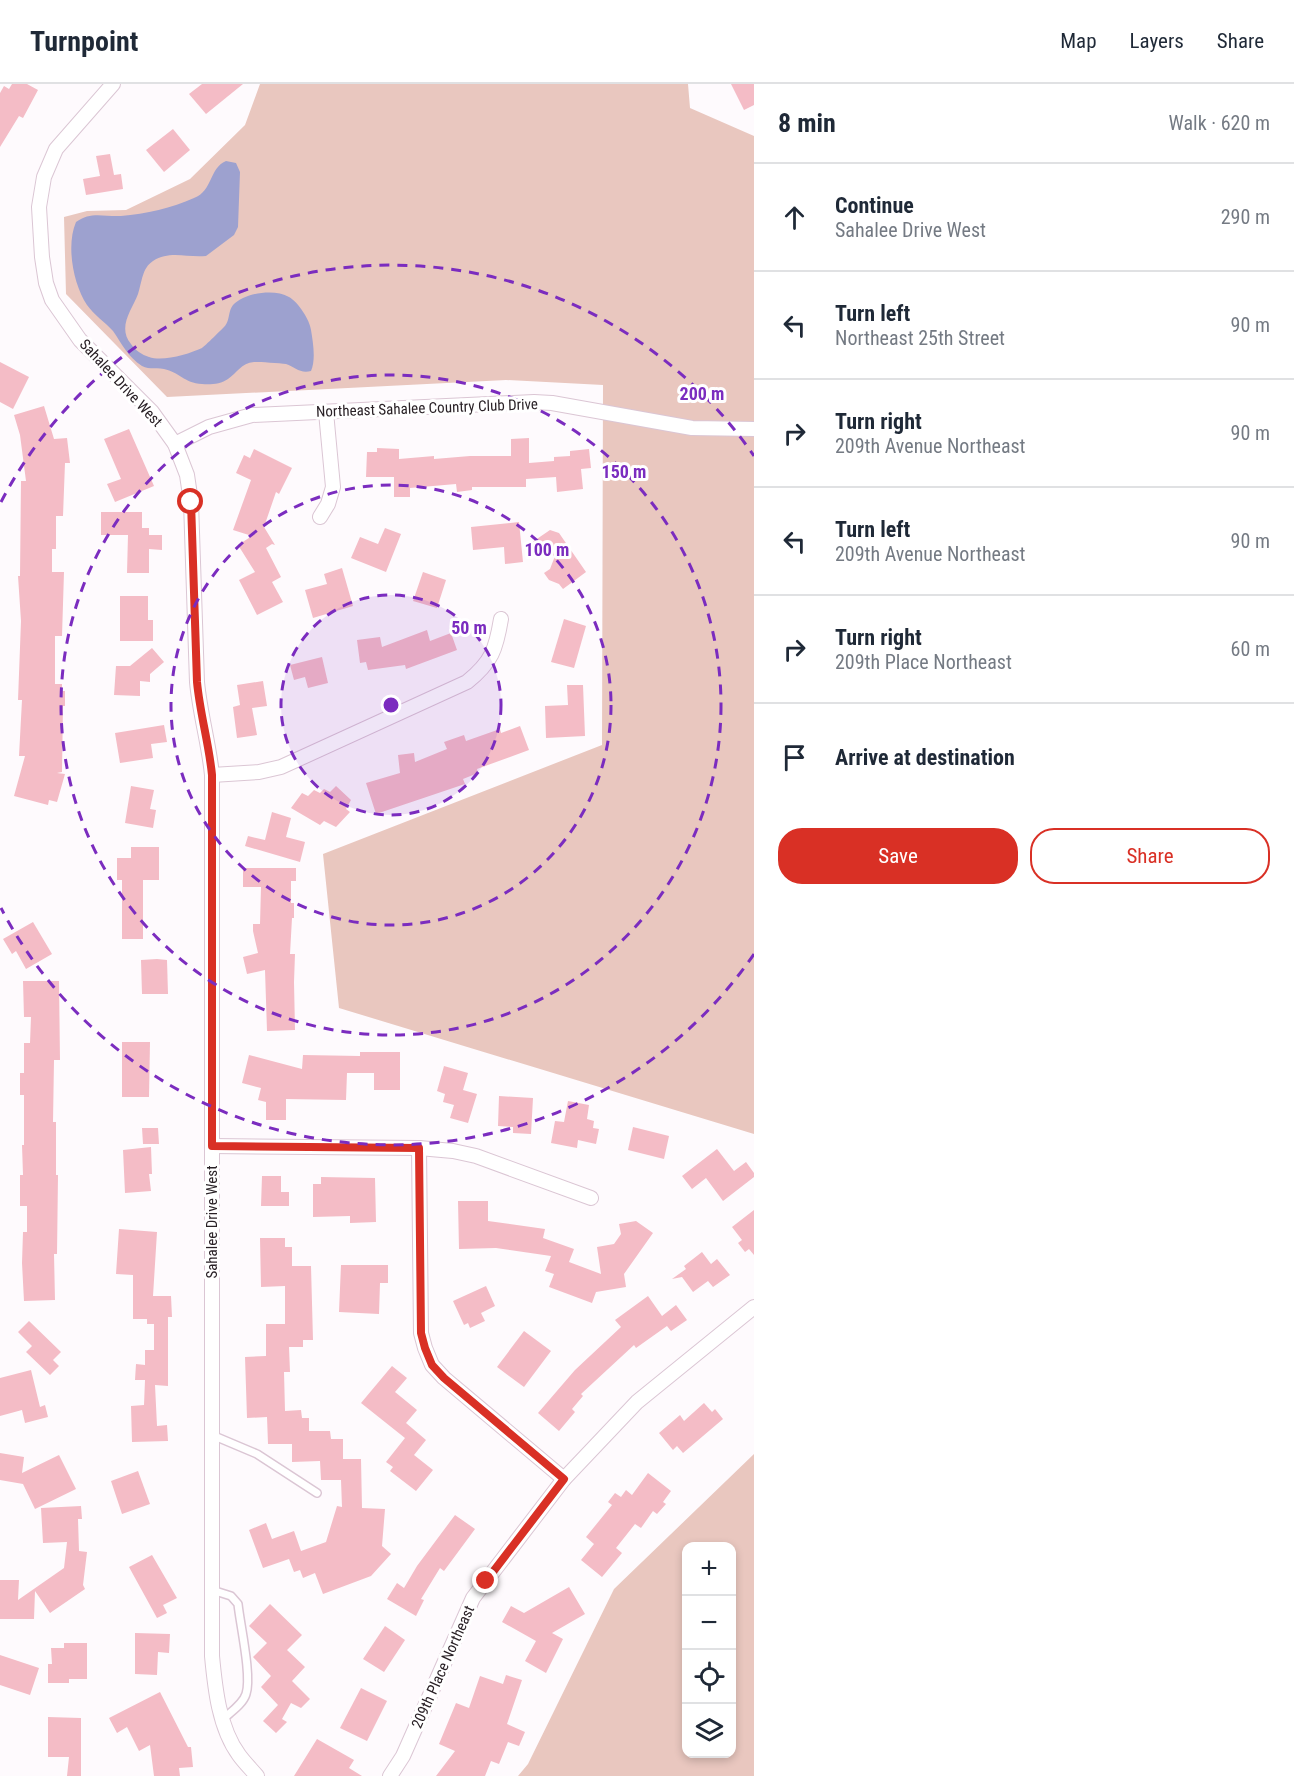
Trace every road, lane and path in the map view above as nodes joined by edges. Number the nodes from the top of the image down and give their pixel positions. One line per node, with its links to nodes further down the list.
1 (113, 84): 4 (street, Sahalee Drive West)
2 (326, 412): 3 (street, Northeast Sahalee Country Club Drive); 4 (street, Northeast Sahalee Country Club Drive); 5 (street)
3 (754, 429)
4 (175, 444): 7 (street, Sahalee Drive West)
5 (320, 517)
6 (501, 619): 7 (street)
7 (212, 775): 8 (street, Sahalee Drive West)
8 (212, 1146): 9 (street); 12 (street, Sahalee Drive West)
9 (419, 1148): 10 (street); 13 (street)
10 (591, 1197)
11 (754, 1306): 13 (street, 209th Place Northeast)
12 (212, 1435): 14 (lane); 15 (street, Sahalee Drive West)
13 (564, 1479): 18 (street, 209th Place Northeast)
14 (317, 1493)
15 (212, 1590): 16 (street, Sahalee Drive West); 16 (lane)
16 (223, 1719): 17 (street, Sahalee Drive West)
17 (257, 1776)
18 (390, 1776)

